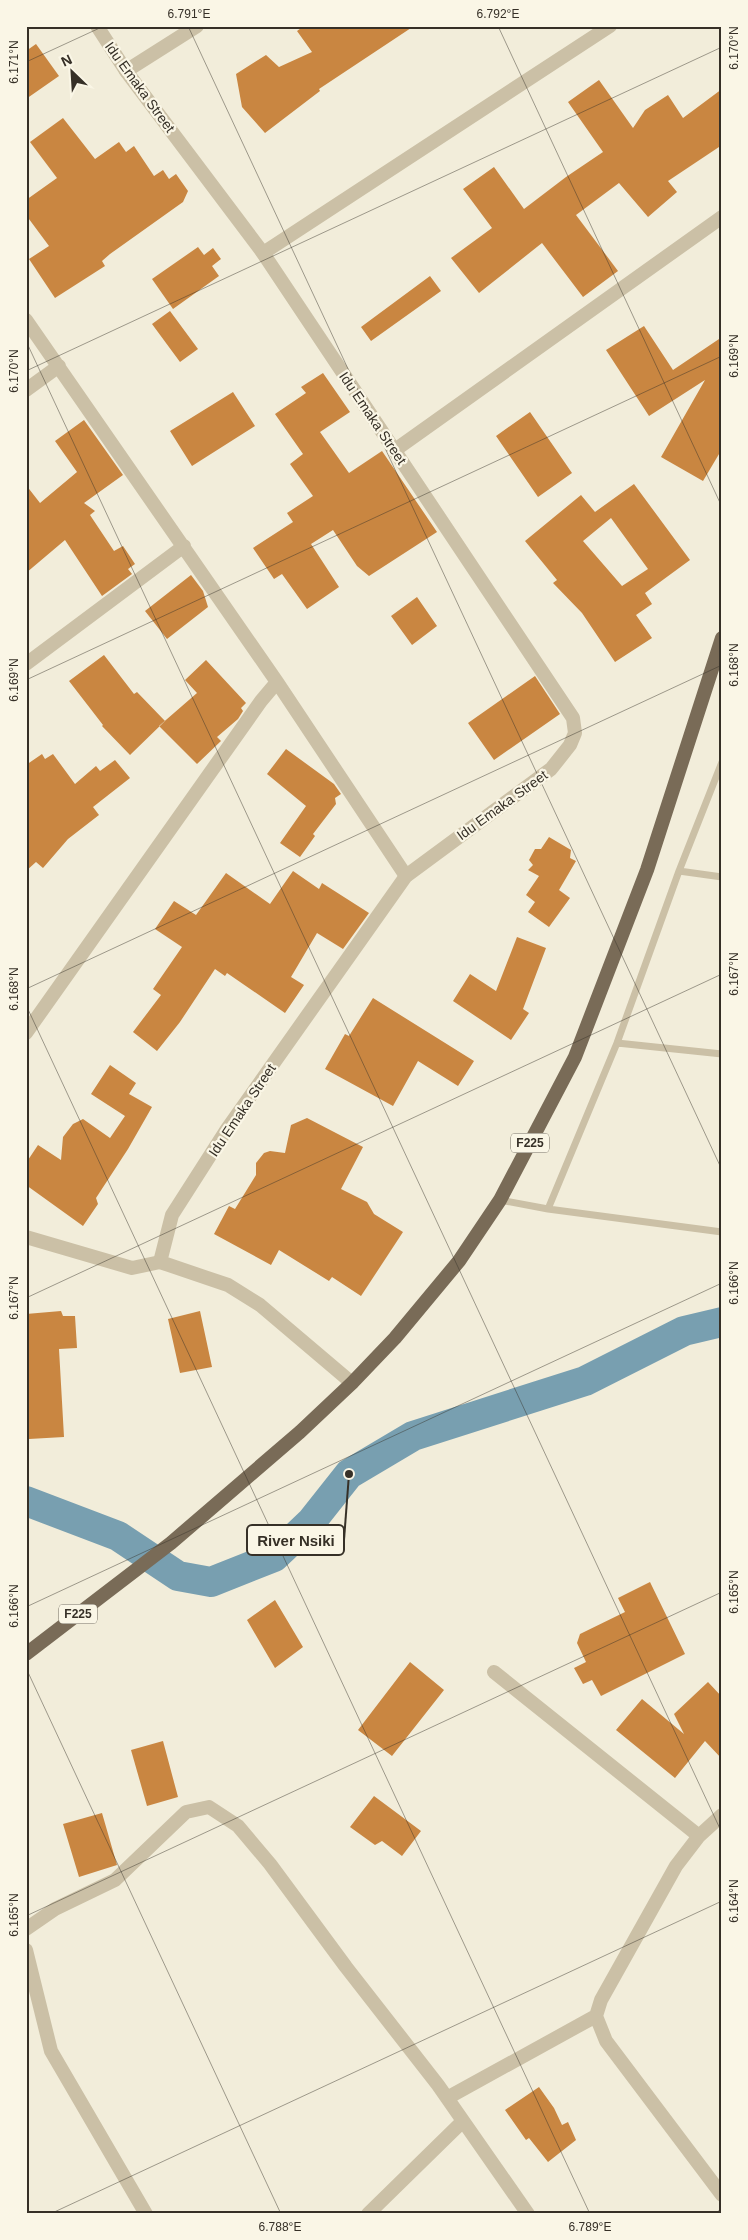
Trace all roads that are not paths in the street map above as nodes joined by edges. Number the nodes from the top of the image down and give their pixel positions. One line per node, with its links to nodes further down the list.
1 (97, 26): 4 (street, Idu Emaka Street)
2 (197, 26): 4 (street)
3 (610, 26): 6 (street)
4 (126, 70): 6 (street, Idu Emaka Street)
5 (722, 217): 10 (street)
6 (263, 253): 10 (street, Idu Emaka Street)
7 (26, 320): 8 (street)
8 (59, 366): 9 (street); 11 (street)
9 (26, 390)
10 (395, 450): 17 (street, Idu Emaka Street)
11 (184, 546): 13 (street); 14 (street)
12 (722, 638): 22 (main road, F225)
13 (26, 664)
14 (277, 682): 17 (street); 19 (street)
15 (722, 762): 16 (lane)
16 (679, 871): 18 (lane); 20 (lane)
17 (406, 876): 26 (street, Idu Emaka Street)
18 (722, 877)
19 (26, 1032)
20 (617, 1043): 21 (lane); 23 (lane)
21 (722, 1054)
22 (500, 1200): 23 (lane); 27 (main road, F225)
23 (548, 1209): 24 (lane)
24 (722, 1232)
25 (26, 1237): 26 (street)
26 (160, 1262): 27 (street)
27 (352, 1384): 28 (main road, F225)
28 (26, 1654)
29 (494, 1672): 31 (street)
30 (722, 1815): 31 (street)
31 (699, 1836): 34 (street)
32 (26, 1929): 35 (street)
33 (26, 1950): 38 (street)
34 (596, 2016): 35 (street); 37 (street)
35 (447, 2098): 36 (street)
36 (462, 2122): 39 (street); 40 (street)
37 (722, 2195)
38 (146, 2214)
39 (368, 2214)
40 (528, 2214)

